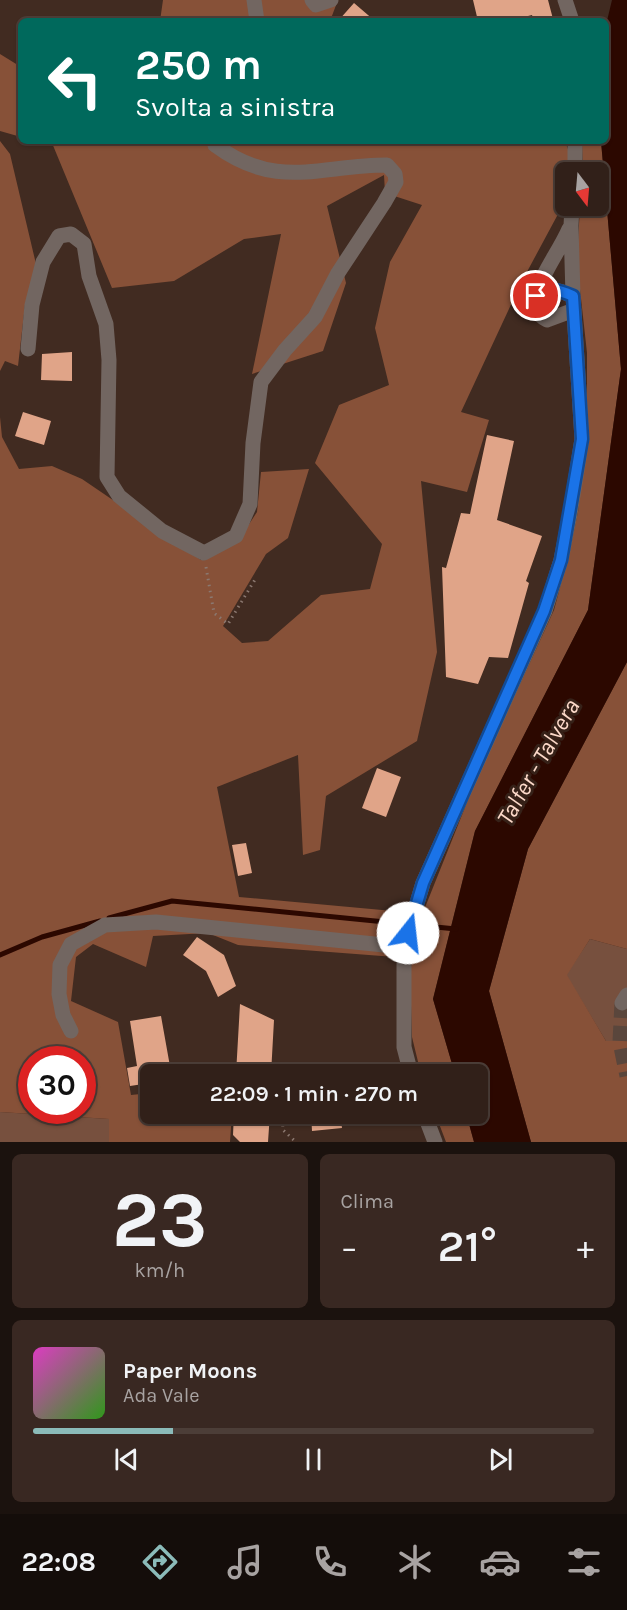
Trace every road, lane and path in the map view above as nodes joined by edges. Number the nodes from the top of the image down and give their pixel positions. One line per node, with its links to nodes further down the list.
1 (254, 0): 5 (street)
2 (312, 0): 3 (street)
3 (331, 0)
4 (565, 0): 6 (street)
5 (257, 18)
6 (571, 18)
7 (215, 144): 15 (street)
8 (575, 144): 9 (street)
9 (575, 162)
10 (572, 216): 11 (street)
11 (571, 226): 12 (street); 13 (street)
12 (536, 296): 13 (street); 13 (street)
13 (574, 303): 17 (street)
14 (28, 349): 15 (street)
15 (204, 553): 16 (path)
16 (256, 578)
17 (406, 940): 18 (street); 19 (street)
18 (71, 1031)
19 (408, 1064)
20 (283, 1124): 22 (path)
21 (428, 1124): 23 (street)
22 (296, 1142)
23 (435, 1142)

